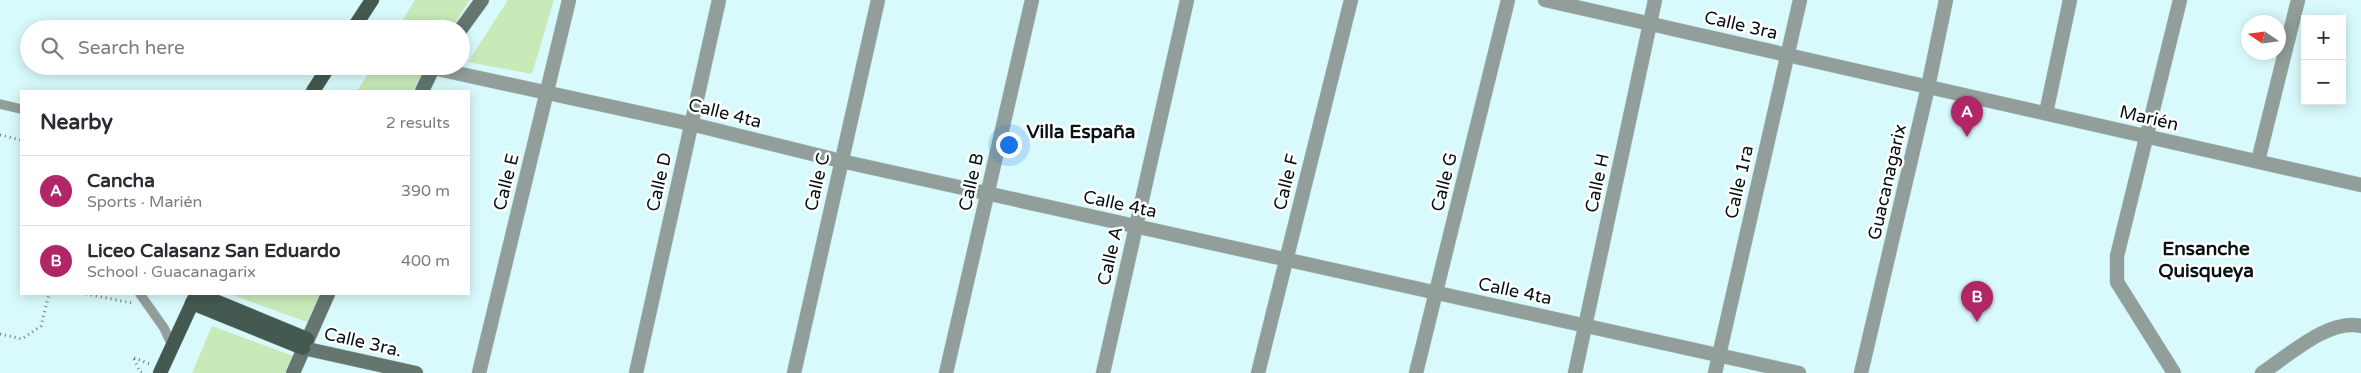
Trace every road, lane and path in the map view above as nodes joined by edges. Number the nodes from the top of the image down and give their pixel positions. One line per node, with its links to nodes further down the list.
1 (372, 0): 17 (main road)
2 (482, 0): 18 (main road)
3 (569, 0): 27 (street, Calle E)
4 (719, 0): 31 (street, Calle D)
5 (878, 0): 36 (street, Calle C)
6 (1032, 0): 38 (street, Calle B)
7 (1187, 0): 39 (street, Calle A)
8 (1351, 0): 40 (street, Calle F)
9 (1508, 0): 41 (street, Calle G)
10 (1545, 0): 19 (street, Calle 3ra)
11 (1655, 0): 19 (street, Calle H)
12 (1800, 0): 20 (street, Calle 1ra)
13 (1946, 0): 24 (street, Guacanagarix)
14 (2070, 0): 30 (street)
15 (2180, 0): 33 (street)
16 (2298, 0): 35 (street)
17 (359, 20)
18 (468, 20)
19 (1649, 24): 20 (street, Calle 3ra); 47 (street, Calle H)
20 (1788, 55): 24 (street, Calle 3ra); 52 (street, Calle 1ra)
21 (323, 75): 25 (main road)
22 (429, 75): 26 (main road)
23 (469, 75): 27 (street, Calle 4ta)
24 (1928, 87): 30 (street, Marién); 68 (street, Guacanagarix)
25 (314, 90)
26 (422, 90)
27 (547, 92): 31 (street, Calle 4ta); 58 (street, Calle E)
28 (0, 104): 29 (lane)
29 (20, 109)
30 (2046, 113): 33 (street, Marién)
31 (691, 124): 36 (street, Calle 4ta); 59 (street, Calle D)
32 (0, 135): 34 (path)
33 (2146, 137): 35 (street, Marién); 69 (street)
34 (20, 140)
35 (2258, 161): 37 (street, Marién)
36 (841, 162): 38 (street, Calle 4ta); 60 (street, Calle C)
37 (2361, 185)
38 (987, 194): 39 (street, Calle 4ta); 61 (street, Calle B)
39 (1136, 226): 40 (street, Calle 4ta); 62 (street, Calle A)
40 (1285, 260): 41 (street, Calle 4ta); 63 (street, Calle F)
41 (1435, 293): 47 (street, Calle 4ta); 64 (street, Calle G)
42 (48, 295): 49 (path)
43 (91, 295): 45 (path)
44 (328, 295): 50 (main road)
45 (142, 297): 51 (lane)
46 (196, 297): 50 (main road); 51 (main road)
47 (1586, 326): 52 (street, Calle 4ta); 65 (street, Calle H)
48 (2361, 326): 70 (street)
49 (0, 334)
50 (305, 343): 56 (main road); 57 (main road, Calle 3ra.)
51 (172, 345): 55 (main road)
52 (1719, 355): 66 (street, Calle 1ra); 67 (street, Calle 4ta)
53 (134, 358): 54 (path)
54 (141, 372)
55 (160, 373)
56 (293, 373)
57 (416, 373)
58 (479, 373)
59 (636, 373)
60 (794, 373)
61 (946, 373)
62 (1103, 373)
63 (1258, 373)
64 (1416, 373)
65 (1575, 373)
66 (1715, 373)
67 (1799, 373)
68 (1861, 373)
69 (2174, 373)
70 (2262, 373)

